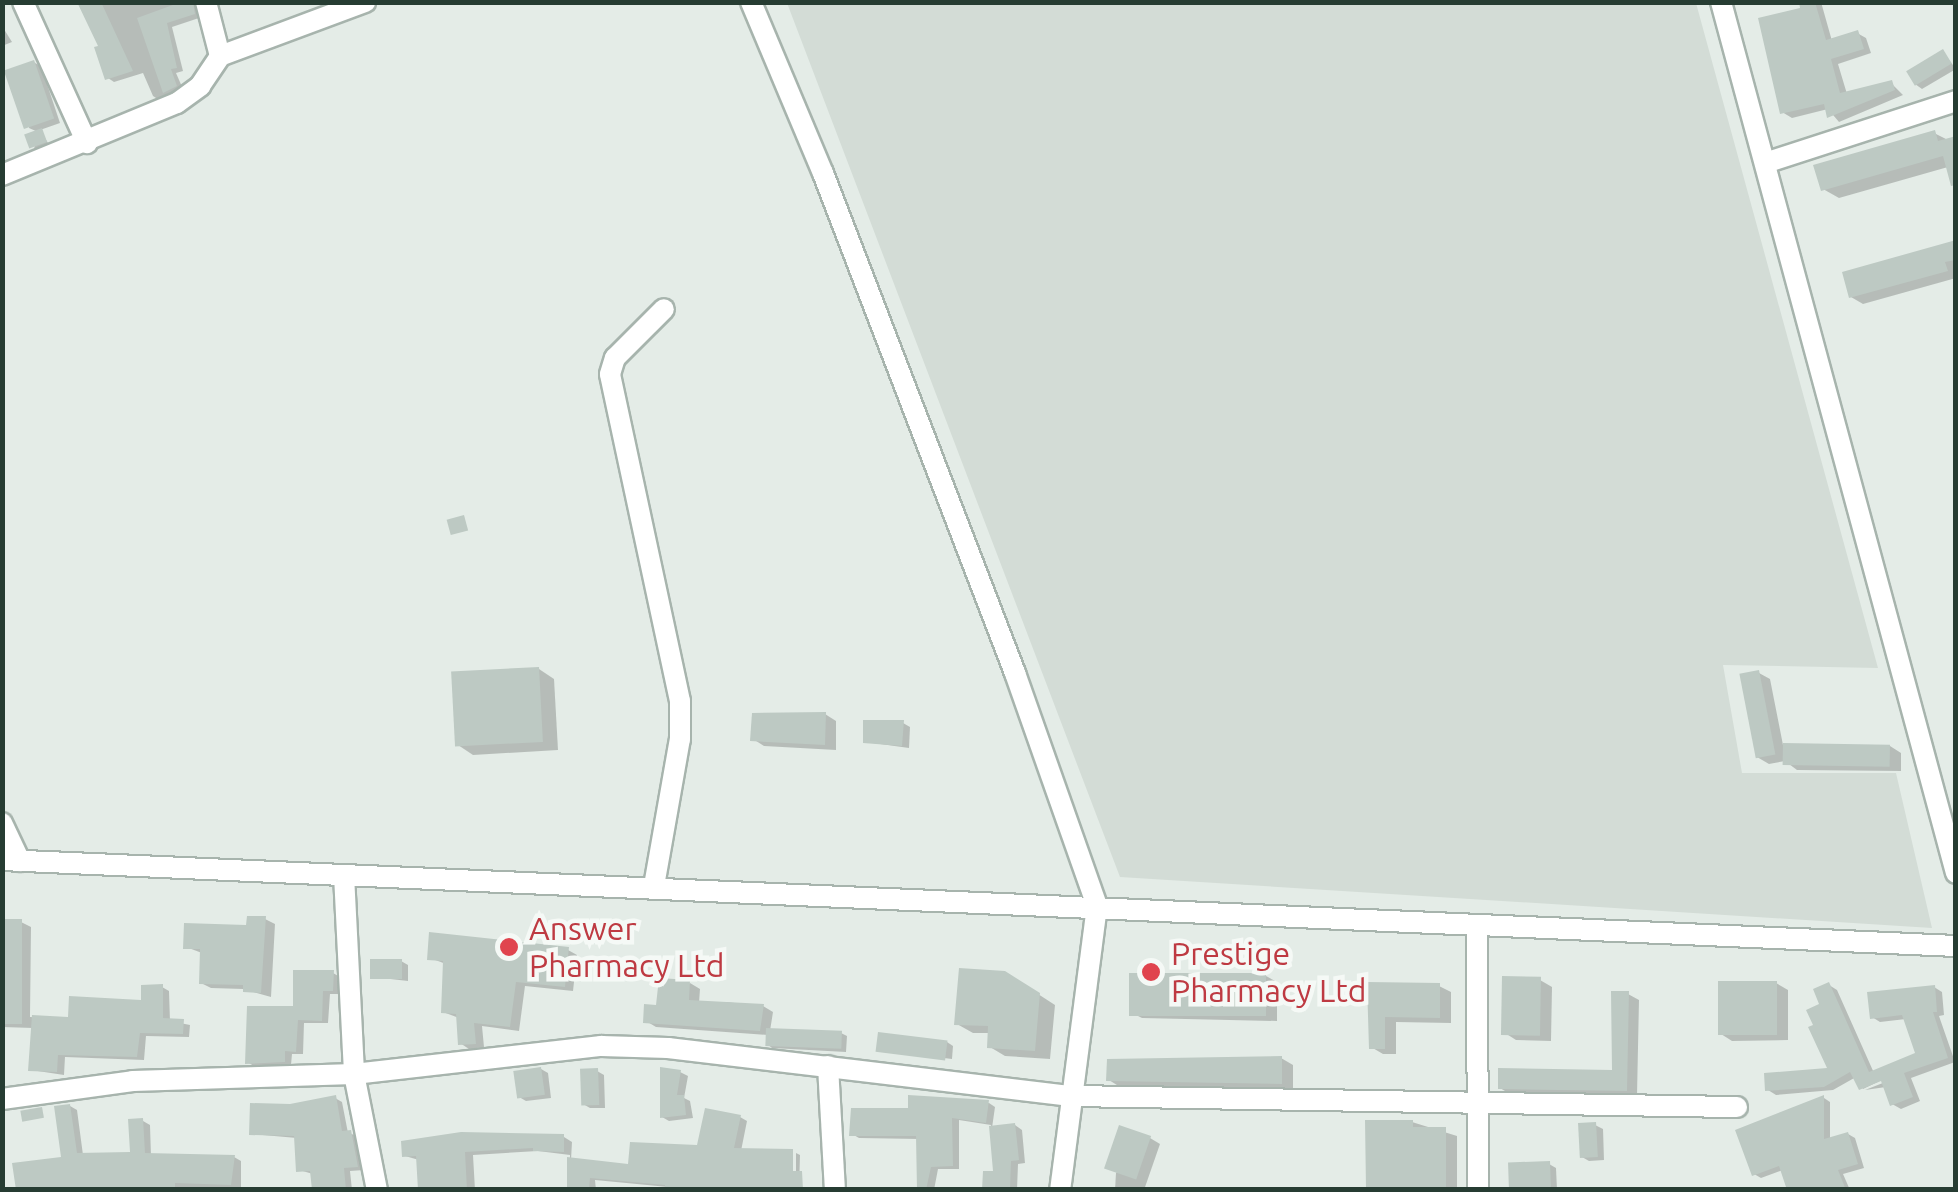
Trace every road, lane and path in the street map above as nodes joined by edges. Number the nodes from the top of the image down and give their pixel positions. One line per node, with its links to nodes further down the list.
1 (23, 2): 8 (street)
2 (206, 2): 6 (street)
3 (365, 2): 6 (street)
4 (751, 2): 17 (street)
5 (1727, 4): 9 (street)
6 (220, 56): 8 (street)
7 (1956, 101): 9 (street)
8 (87, 143): 10 (street)
9 (1766, 163): 14 (street)
10 (2, 175)
11 (664, 309): 16 (street)
12 (2, 823): 13 (street)
13 (12, 860): 15 (street)
14 (1956, 873)
15 (344, 874): 16 (street); 21 (street)
16 (654, 886): 17 (street)
17 (1096, 906): 18 (street); 22 (street)
18 (1477, 925): 19 (street); 24 (street)
19 (1956, 946)
20 (828, 1066): 21 (street); 22 (street); 27 (street)
21 (354, 1074): 23 (street); 26 (street)
22 (1071, 1096): 24 (street); 28 (street)
23 (2, 1098)
24 (1476, 1106): 25 (street); 29 (street)
25 (1737, 1107)
26 (377, 1190)
27 (835, 1190)
28 (1060, 1190)
29 (1478, 1190)

